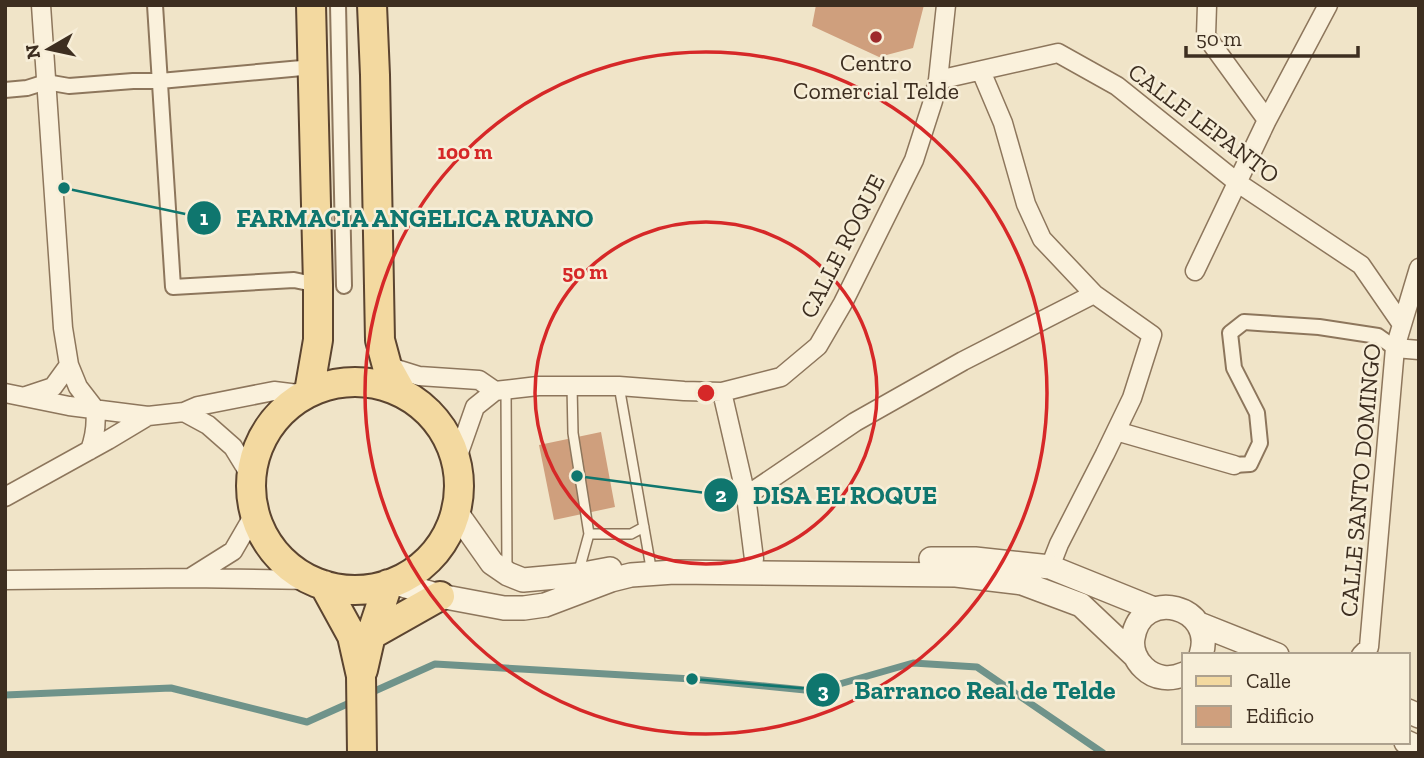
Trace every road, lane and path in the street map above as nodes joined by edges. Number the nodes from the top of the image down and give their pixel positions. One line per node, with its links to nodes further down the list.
1 (41, 5): 13 (street)
2 (155, 5): 12 (street)
3 (311, 5): 9 (main road)
4 (338, 5): 19 (street)
5 (372, 5): 25 (main road)
6 (946, 5): 11 (street, CALLE ROQUE)
7 (1207, 5): 15 (street)
8 (1328, 5): 15 (street)
9 (313, 67): 12 (street); 19 (main road)
10 (981, 71): 11 (street, CALLE LEPANTO); 16 (street, CALLE LEPANTO); 20 (street)
11 (938, 80): 29 (street, CALLE ROQUE)
12 (160, 81): 13 (street); 19 (street)
13 (46, 82): 14 (street); 24 (street)
14 (5, 90)
15 (1267, 120): 16 (street)
16 (1238, 183): 18 (street); 21 (street, CALLE LEPANTO)
17 (1419, 268): 21 (street, CALLE SANTO DOMINGO)
18 (1195, 271)
19 (331, 285): 31 (main road)
20 (1094, 294): 36 (street); 41 (street)
21 (1401, 323): 22 (street, CALLE SANTO DOMINGO)
22 (1395, 348): 23 (street); 39 (street); 62 (street, CALLE SANTO DOMINGO)
23 (1419, 350)
24 (69, 365): 32 (street); 33 (street)
25 (387, 366): 28 (street, CALLE ROQUE); 30 (main road)
26 (572, 386): 27 (street, CALLE ROQUE); 28 (street, CALLE ROQUE); 46 (lane)
27 (619, 386): 29 (street, CALLE ROQUE); 45 (lane)
28 (501, 390): 38 (street); 50 (lane)
29 (722, 392): 41 (street)
30 (402, 393): 31 (main road); 38 (main road)
31 (307, 394): 34 (street); 40 (main road)
32 (14, 395): 33 (street)
33 (95, 409): 35 (street); 37 (street)
34 (184, 412): 35 (street); 40 (street)
35 (148, 416): 37 (street)
36 (1116, 431): 39 (street); 49 (street)
37 (90, 450): 42 (street)
38 (456, 461): 43 (main road)
39 (1234, 465)
40 (252, 478): 44 (main road)
41 (746, 496): 47 (street)
42 (5, 497)
43 (456, 512): 50 (street); 55 (main road)
44 (255, 513): 52 (street); 54 (main road)
45 (644, 527): 46 (lane); 48 (lane)
46 (589, 534): 51 (lane)
47 (754, 559): 48 (street); 49 (street)
48 (650, 562): 51 (street)
49 (1051, 567): 57 (street)
50 (508, 574): 51 (street)
51 (578, 575)
52 (190, 578): 53 (street); 54 (street)
53 (5, 580)
54 (317, 583): 55 (main road); 65 (main road)
55 (390, 583): 56 (street); 59 (main road)
56 (440, 596): 59 (main road); 63 (street)
57 (1154, 609): 58 (street); 63 (street)
58 (1199, 624): 60 (street); 61 (street)
59 (371, 635): 65 (main road)
60 (1202, 653)
61 (1272, 653)
62 (1363, 653)
63 (1136, 657): 64 (street)
64 (1182, 675)
65 (361, 676): 66 (main road)
66 (362, 753)

